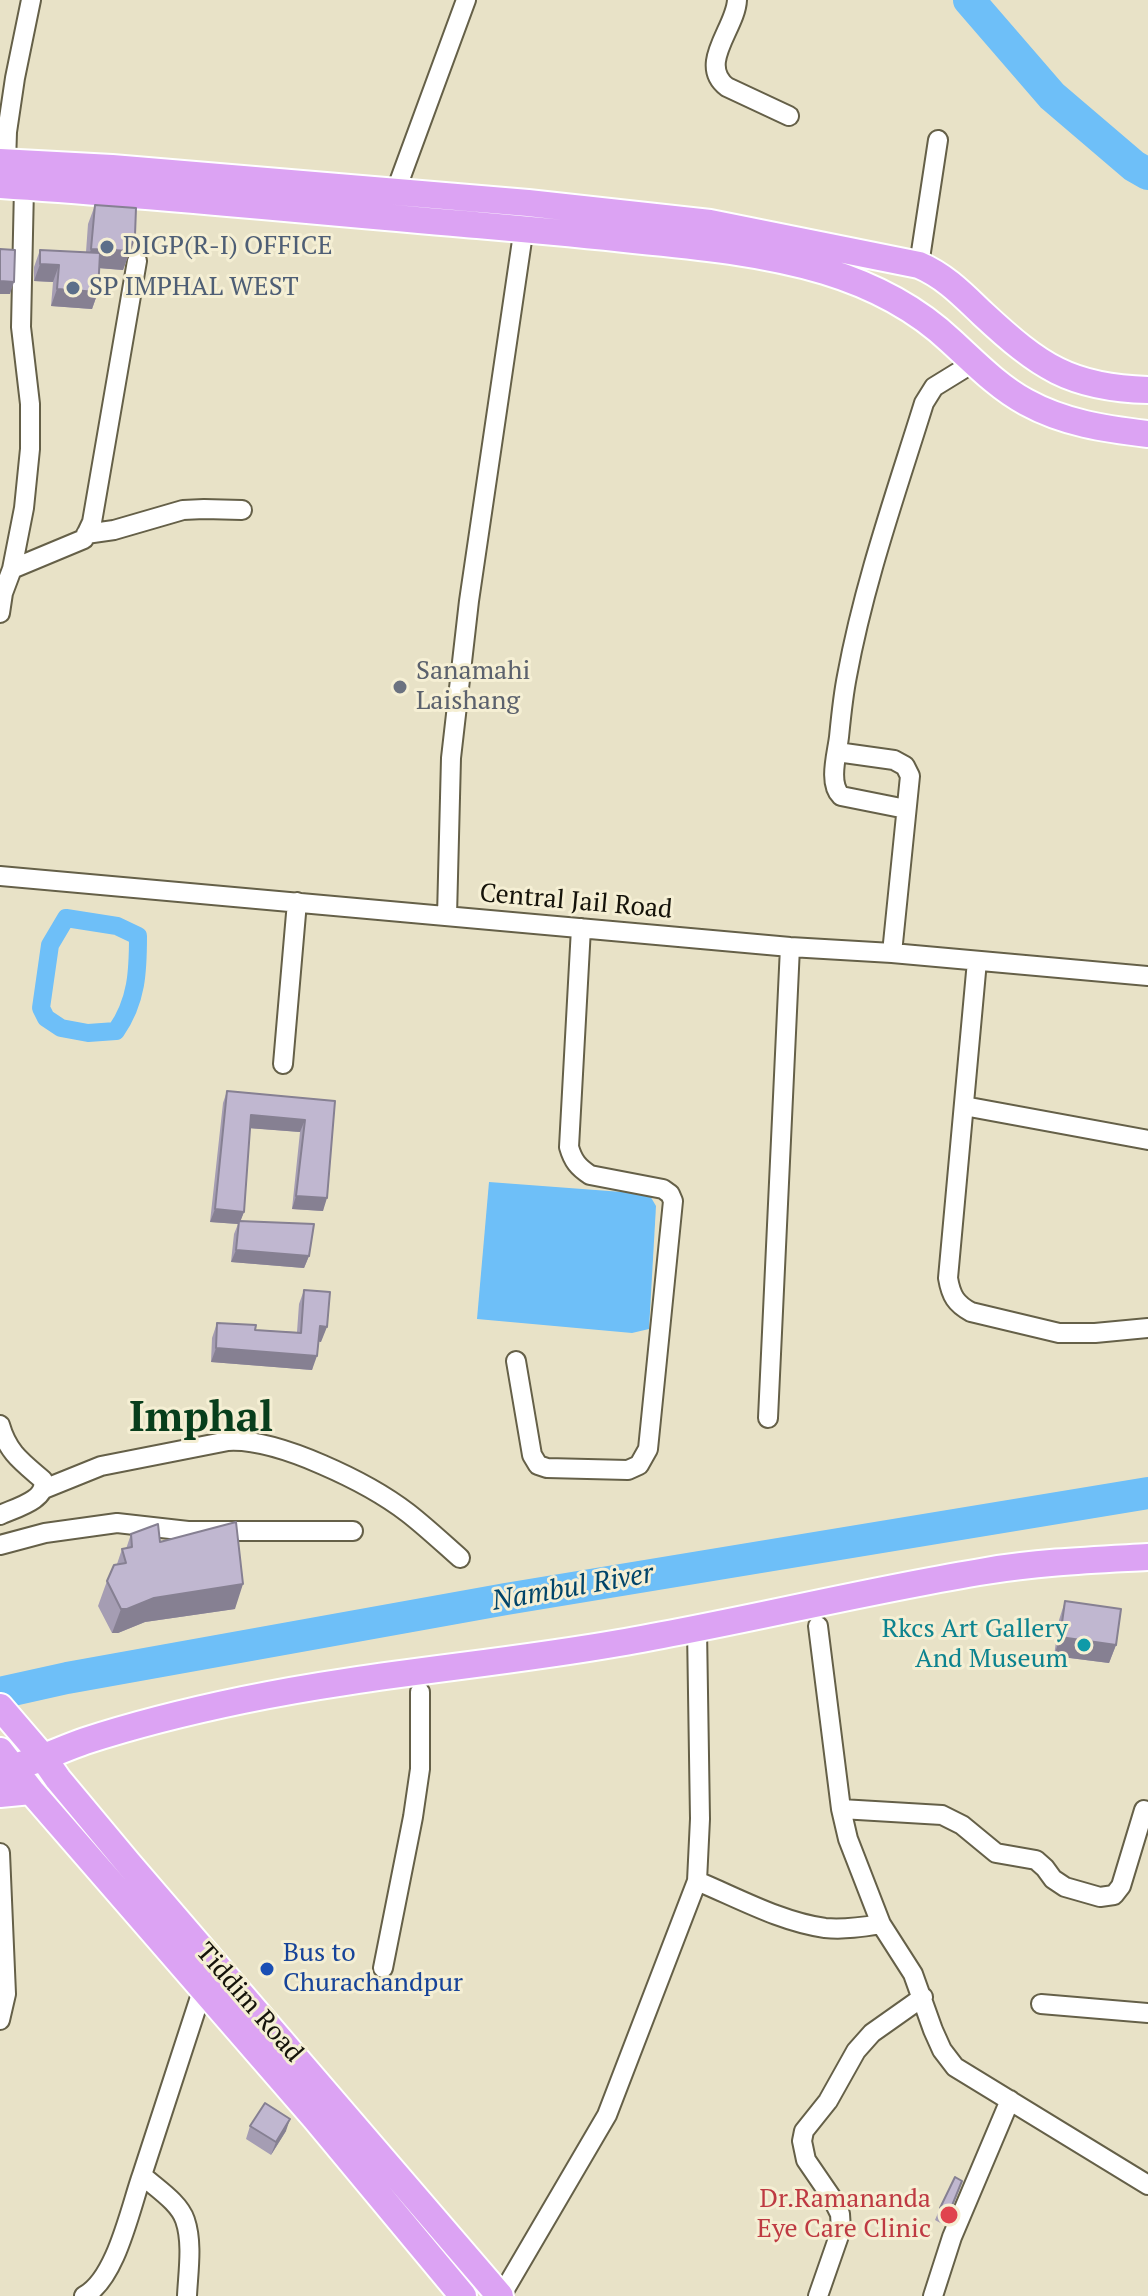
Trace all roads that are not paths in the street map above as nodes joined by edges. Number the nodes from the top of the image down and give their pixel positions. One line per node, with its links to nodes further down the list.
1 (31, 0): 6 (street)
2 (466, 0): 7 (street)
3 (737, 0): 4 (street)
4 (789, 116)
5 (938, 140): 10 (street)
6 (7, 174): 7 (highway); 8 (highway); 16 (street)
7 (395, 193): 8 (highway)
8 (526, 216): 10 (highway); 11 (highway); 22 (street)
9 (137, 261): 15 (street)
10 (919, 265): 12 (highway)
11 (973, 363): 13 (highway); 18 (street)
12 (1148, 390)
13 (1148, 434)
14 (242, 510): 15 (street)
15 (86, 534): 16 (street)
16 (12, 569): 17 (street)
17 (0, 613)
18 (837, 752): 19 (street); 19 (street)
19 (906, 809): 25 (street)
20 (0, 876): 21 (street, Central Jail Road)
21 (297, 902): 22 (street, Central Jail Road); 28 (street)
22 (447, 916): 23 (street, Central Jail Road)
23 (581, 928): 24 (street, Central Jail Road); 32 (street)
24 (790, 947): 25 (street, Central Jail Road); 33 (street)
25 (892, 953): 26 (street, Central Jail Road)
26 (977, 961): 27 (street, Central Jail Road); 29 (street)
27 (1148, 976)
28 (283, 1064)
29 (964, 1106): 30 (street); 31 (street)
30 (1148, 1140)
31 (1148, 1328)
32 (516, 1361)
33 (768, 1418)
34 (0, 1425): 35 (street)
35 (44, 1489): 36 (street); 40 (street)
36 (0, 1515)
37 (353, 1531): 38 (street)
38 (0, 1545)
39 (1148, 1557): 42 (highway)
40 (460, 1558)
41 (818, 1626): 49 (street)
42 (697, 1629): 45 (highway); 52 (street)
43 (420, 1692): 54 (street)
44 (0, 1707): 45 (highway, Tiddim Road)
45 (38, 1751): 46 (highway); 66 (highway, Tiddim Road)
46 (4, 1763): 47 (highway, Tiddim Road)
47 (31, 1791): 48 (highway); 55 (highway, Tiddim Road)
48 (0, 1794)
49 (841, 1809): 50 (street); 53 (street)
50 (1144, 1810)
51 (0, 1853): 59 (street)
52 (697, 1881): 53 (street); 66 (street)
53 (881, 1924): 56 (street)
54 (383, 1968)
55 (202, 1991): 61 (street); 65 (highway, Tiddim Road)
56 (923, 1997): 60 (street); 67 (street)
57 (1041, 2004): 58 (street)
58 (1148, 2013)
59 (0, 2020)
60 (1010, 2100): 62 (street); 68 (street)
61 (142, 2175): 63 (street); 64 (street)
62 (1148, 2185)
63 (84, 2296)
64 (187, 2296)
65 (463, 2296)
66 (500, 2296)
67 (818, 2296)
68 (933, 2296)

